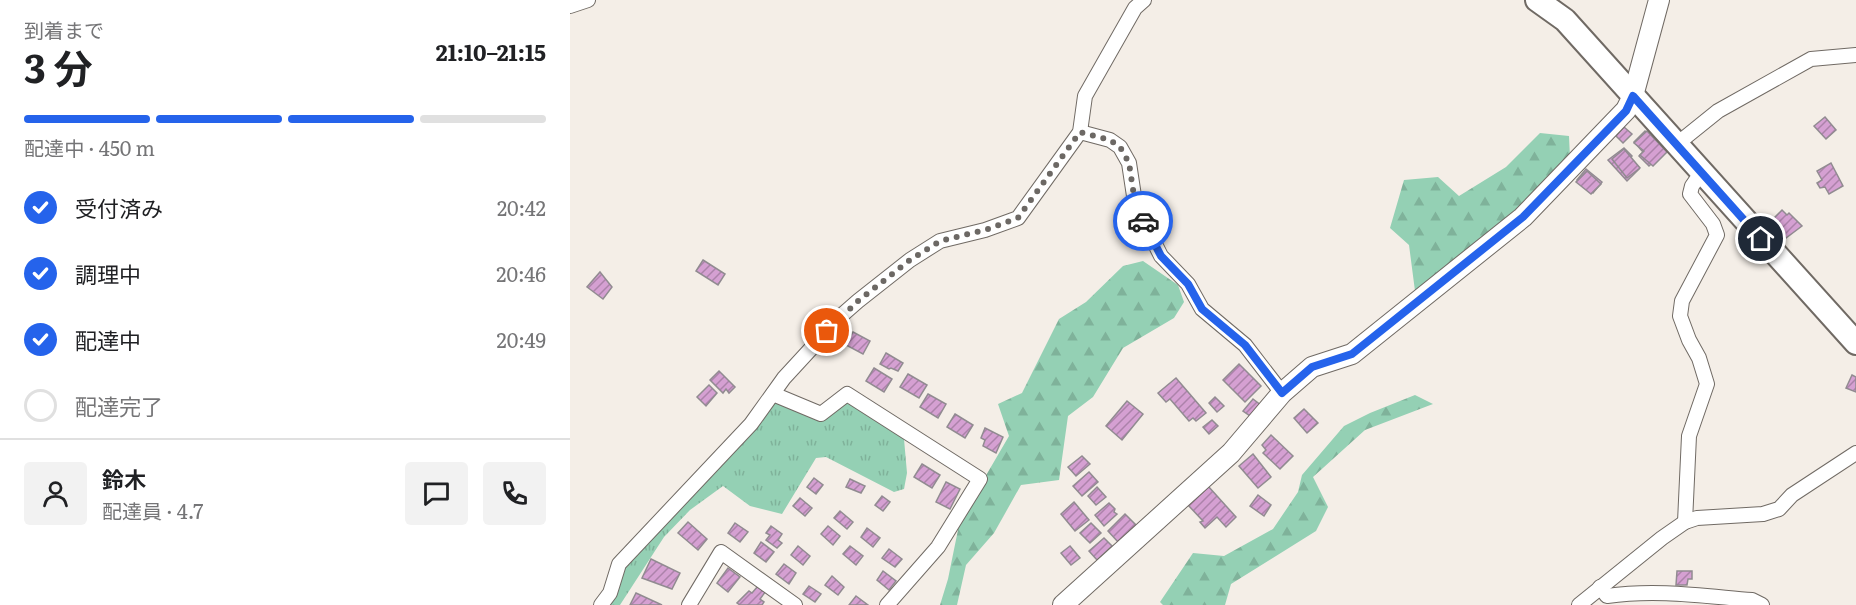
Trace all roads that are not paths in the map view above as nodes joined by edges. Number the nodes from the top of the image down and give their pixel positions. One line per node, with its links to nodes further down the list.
1 (588, 0): 5 (street)
2 (1144, 0): 8 (street)
3 (1537, 0): 7 (main road)
4 (1659, 0): 7 (street)
5 (570, 6)
6 (1856, 55): 9 (street)
7 (1633, 96): 9 (main road); 12 (street)
8 (1080, 132): 12 (street); 13 (street)
9 (1677, 144): 10 (main road)
10 (1701, 173): 11 (main road); 15 (street)
11 (1856, 343)
12 (1282, 393): 22 (street)
13 (773, 394): 19 (street); 21 (street)
14 (1856, 453): 15 (street)
15 (1685, 522): 16 (street)
16 (1600, 587): 17 (street); 23 (street)
17 (1655, 599): 24 (street)
18 (692, 604): 20 (street)
19 (601, 605)
20 (795, 605)
21 (887, 605)
22 (1063, 605)
23 (1579, 605)
24 (1762, 605)

